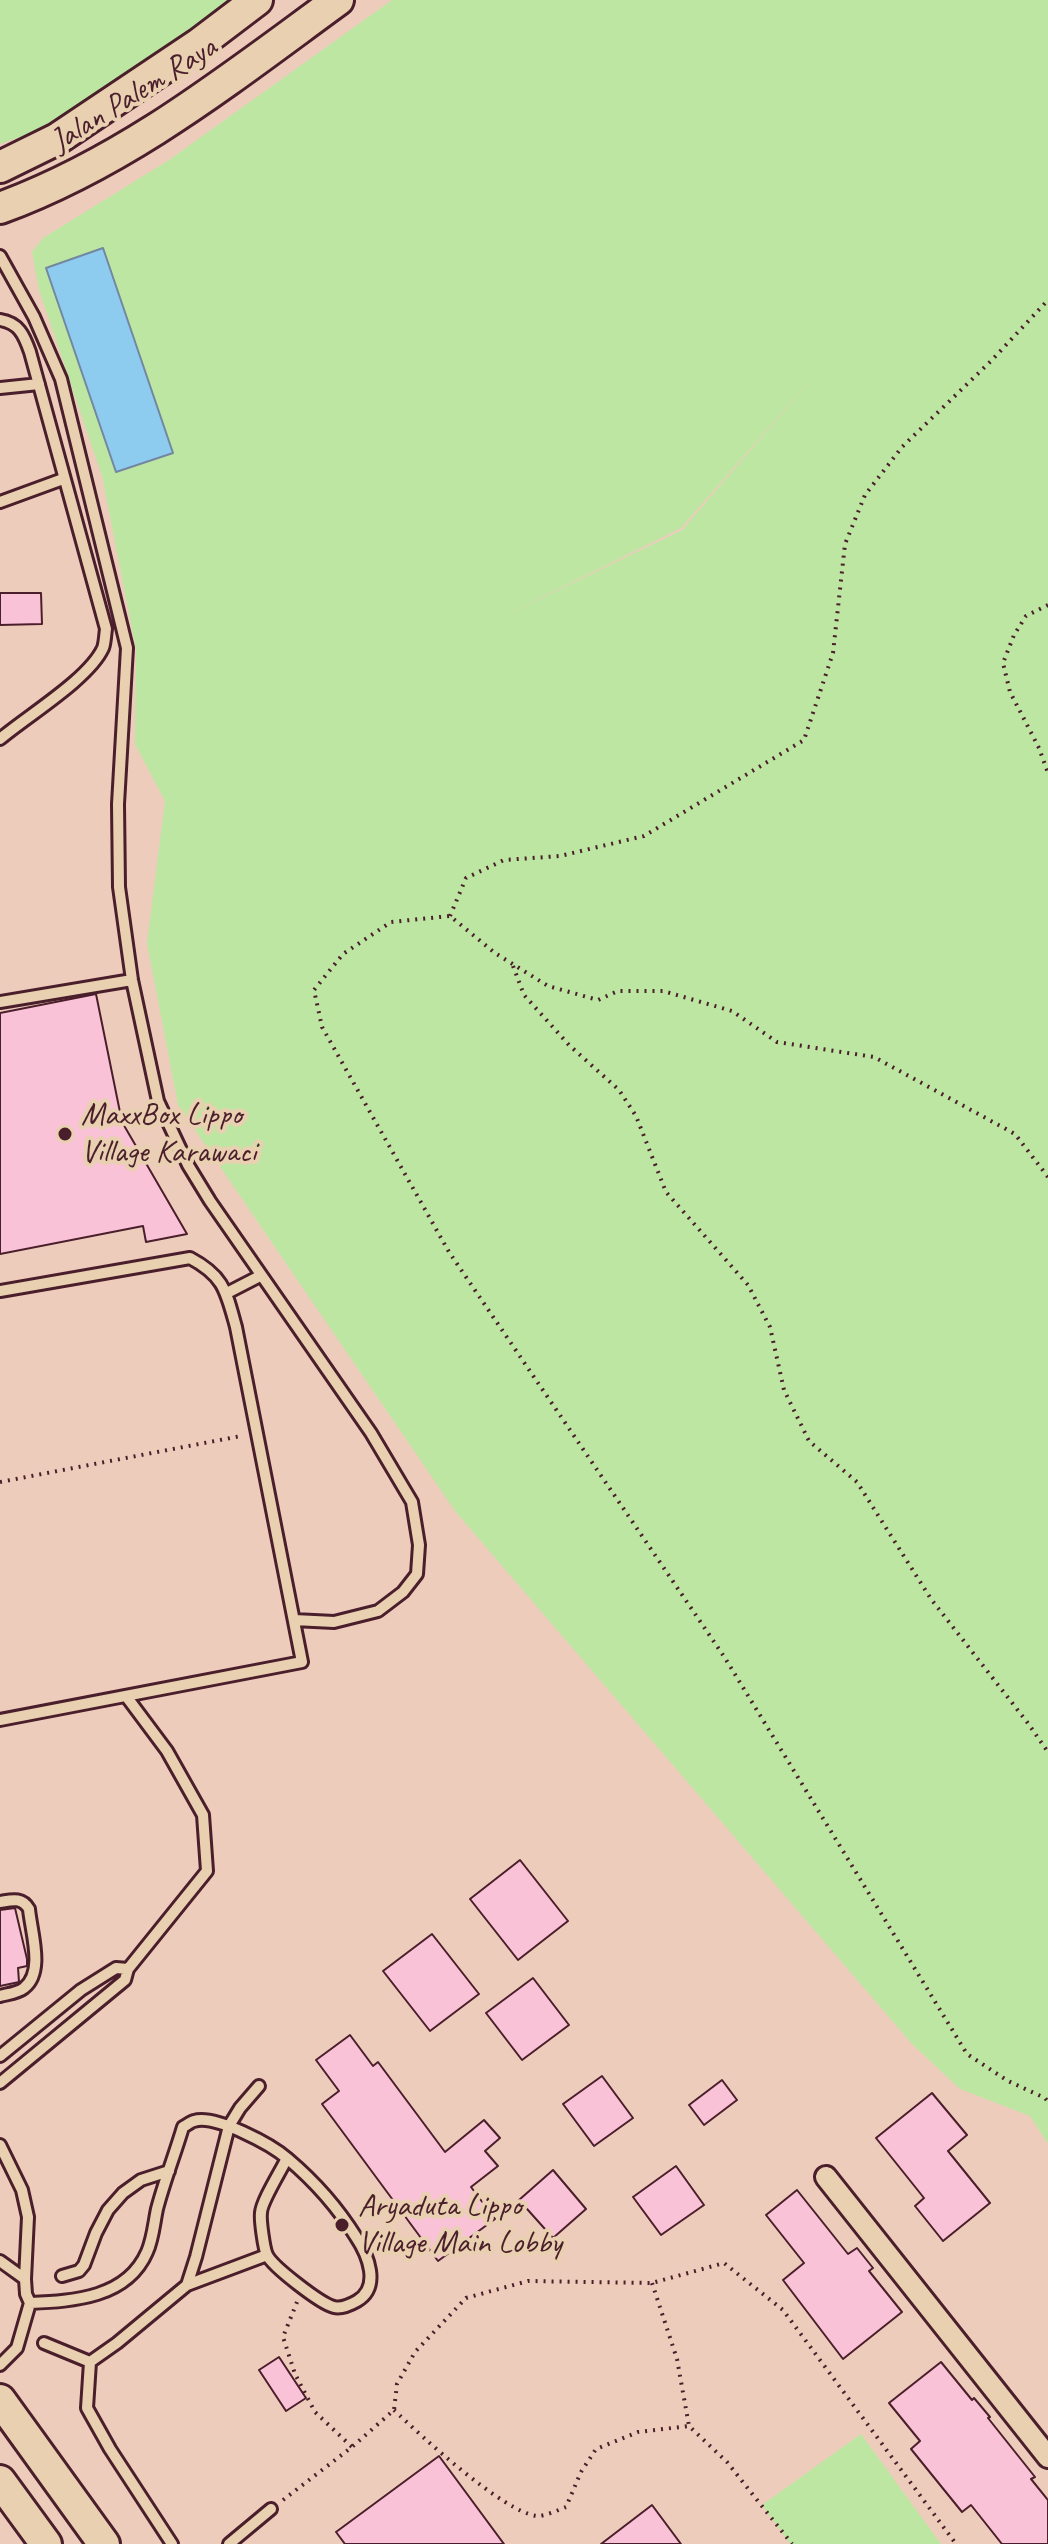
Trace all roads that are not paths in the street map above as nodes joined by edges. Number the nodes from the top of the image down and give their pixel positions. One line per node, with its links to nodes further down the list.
1 (257, 0): 3 (street, Jalan Palem Raya)
2 (338, 0): 4 (street, Jalan Palem Raya)
3 (0, 167)
4 (0, 208)
5 (0, 256): 12 (lane)
6 (0, 320): 7 (lane)
7 (39, 384): 8 (lane); 9 (lane)
8 (0, 388)
9 (63, 479): 10 (lane); 11 (lane)
10 (0, 502)
11 (0, 739)
12 (132, 980): 13 (lane); 14 (lane)
13 (0, 1002)
14 (260, 1276): 16 (lane); 17 (lane)
15 (0, 1291): 16 (lane)
16 (227, 1293): 17 (lane)
17 (294, 1620): 18 (lane)
18 (126, 1696): 19 (lane); 21 (lane)
19 (0, 1720)
20 (0, 1902): 22 (lane)
21 (128, 1969): 23 (lane); 24 (lane)
22 (0, 1996)
23 (0, 2056)
24 (0, 2083)
25 (259, 2086): 26 (lane)
26 (229, 2126): 28 (lane); 29 (lane); 35 (lane)
27 (0, 2145): 34 (lane)
28 (287, 2158): 31 (lane); 31 (lane)
29 (169, 2171): 33 (lane); 36 (lane)
30 (826, 2177): 41 (street)
31 (267, 2255): 35 (lane)
32 (0, 2261): 34 (lane)
33 (62, 2276)
34 (25, 2279): 36 (lane)
35 (187, 2285): 38 (lane)
36 (30, 2303): 39 (lane)
37 (44, 2343): 38 (lane)
38 (90, 2362): 46 (lane)
39 (0, 2365)
40 (0, 2400): 45 (street)
41 (1048, 2457)
42 (0, 2481): 44 (street)
43 (271, 2509): 47 (lane)
44 (46, 2544)
45 (104, 2544)
46 (172, 2544)
47 (229, 2544)

